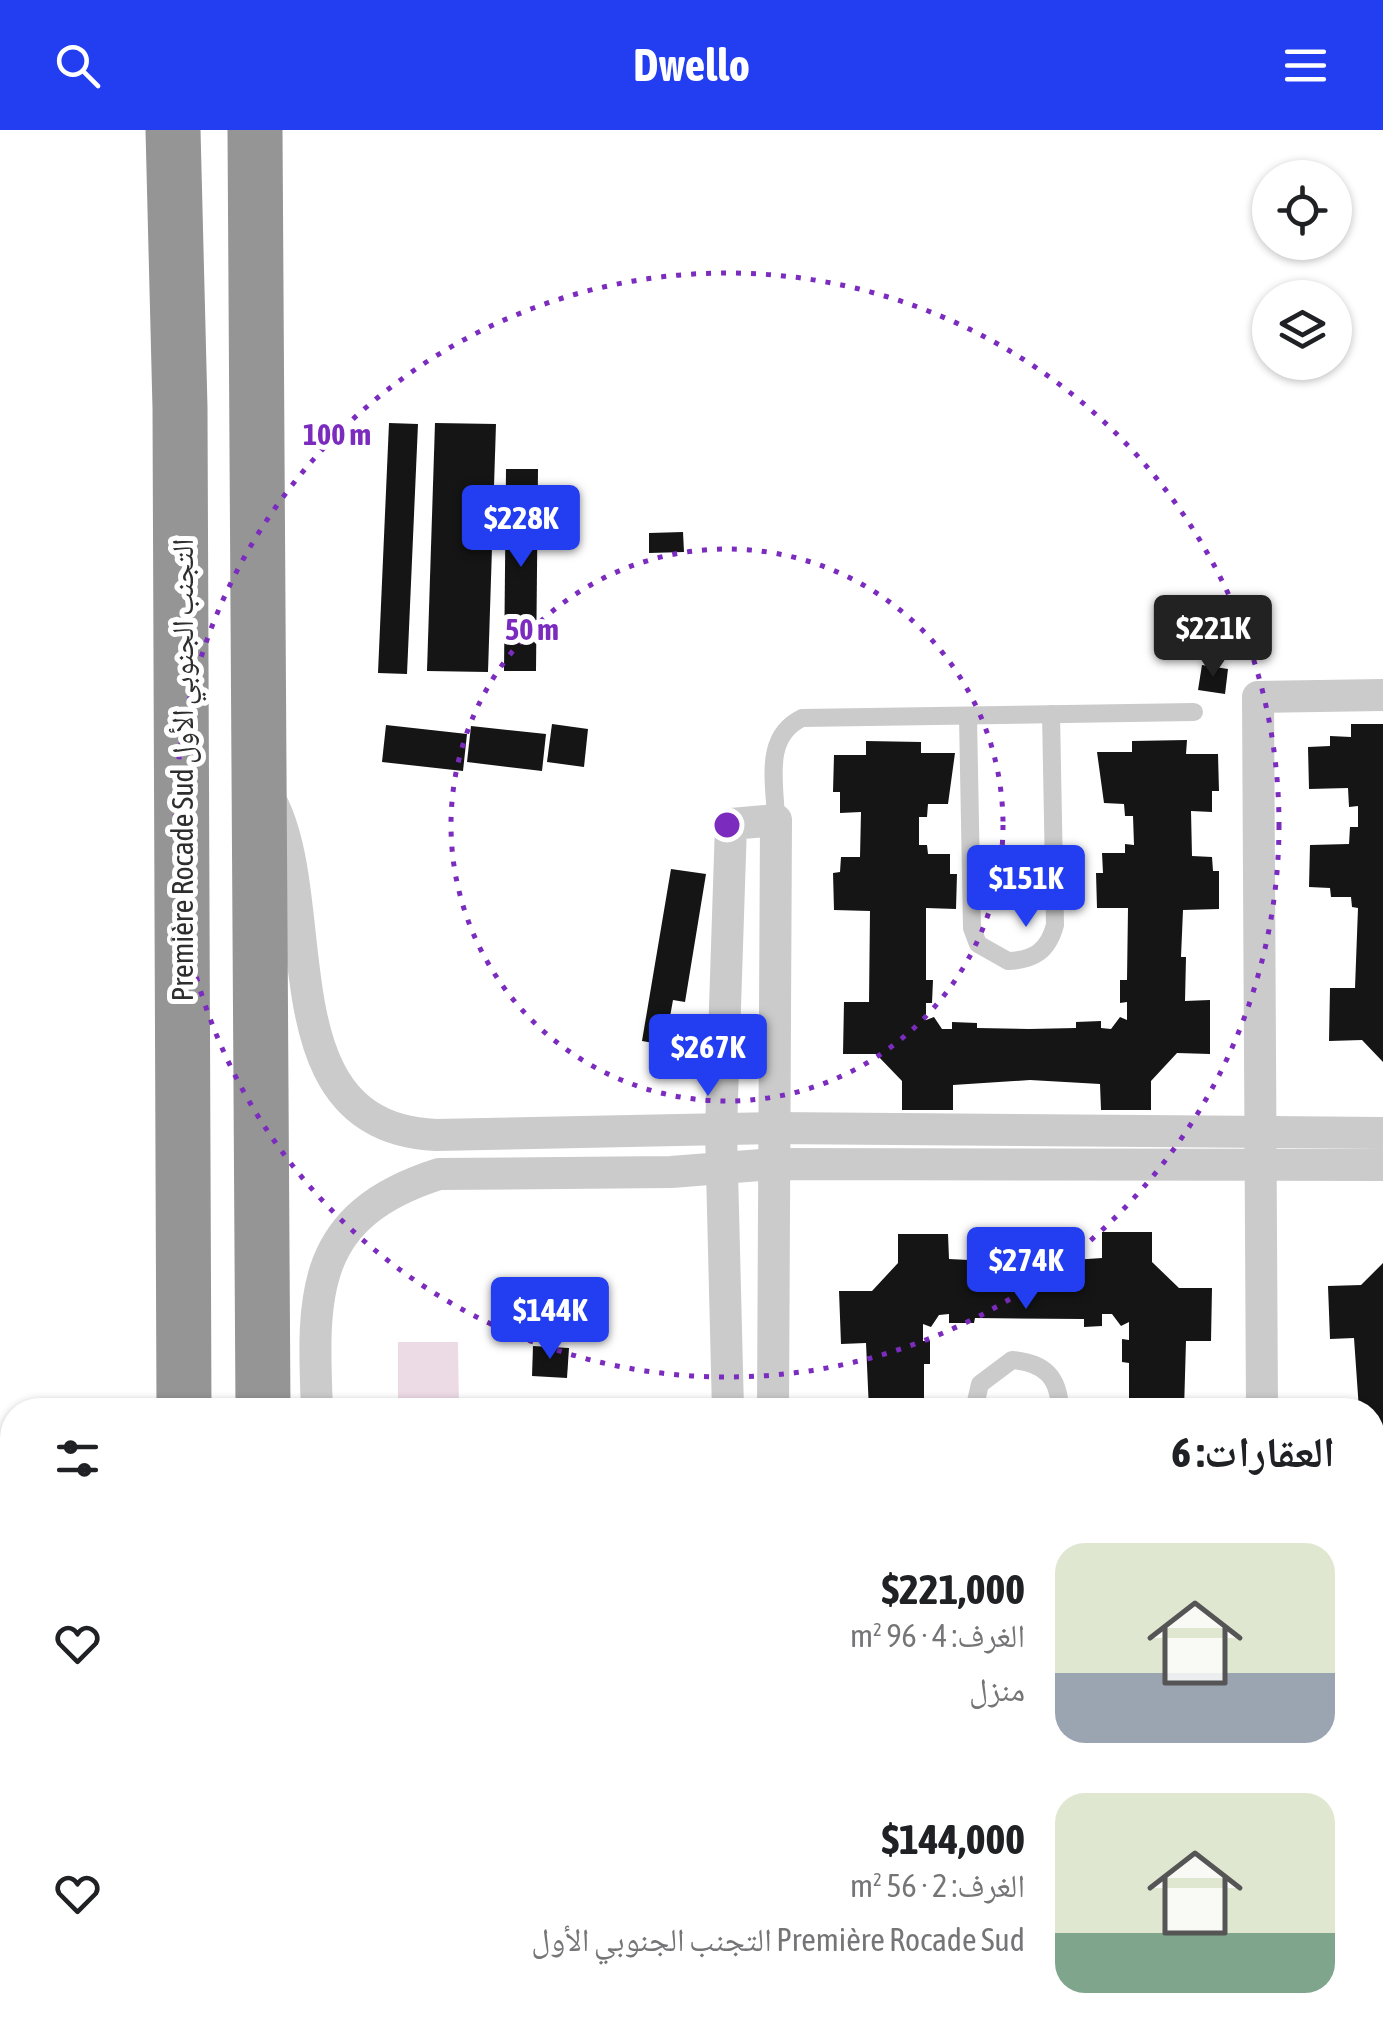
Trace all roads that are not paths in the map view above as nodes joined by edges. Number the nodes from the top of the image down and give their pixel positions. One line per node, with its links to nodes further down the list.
1 (174, 130): 18 (highway, Première Rocade Sud التجنب الجنوبي الأول)
2 (255, 130): 4 (highway)
3 (276, 130): 4 (highway)
4 (257, 218): 9 (highway)
5 (1383, 696): 14 (street)
6 (1194, 712): 7 (lane)
7 (1051, 714): 8 (lane); 8 (lane)
8 (968, 717): 10 (lane)
9 (259, 777): 12 (street); 19 (highway)
10 (776, 820): 11 (street); 12 (street)
11 (774, 1128): 12 (street); 14 (street); 15 (street)
12 (721, 1130): 17 (street)
13 (1383, 1133): 14 (street)
14 (1262, 1150): 15 (street); 16 (street); 25 (street)
15 (774, 1164): 17 (street); 22 (street)
16 (1383, 1166)
17 (723, 1168): 20 (street); 21 (street)
18 (184, 1398)
19 (263, 1398)
20 (317, 1398)
21 (728, 1398)
22 (773, 1398)
23 (977, 1398): 24 (lane)
24 (1060, 1398)
25 (1262, 1398)

